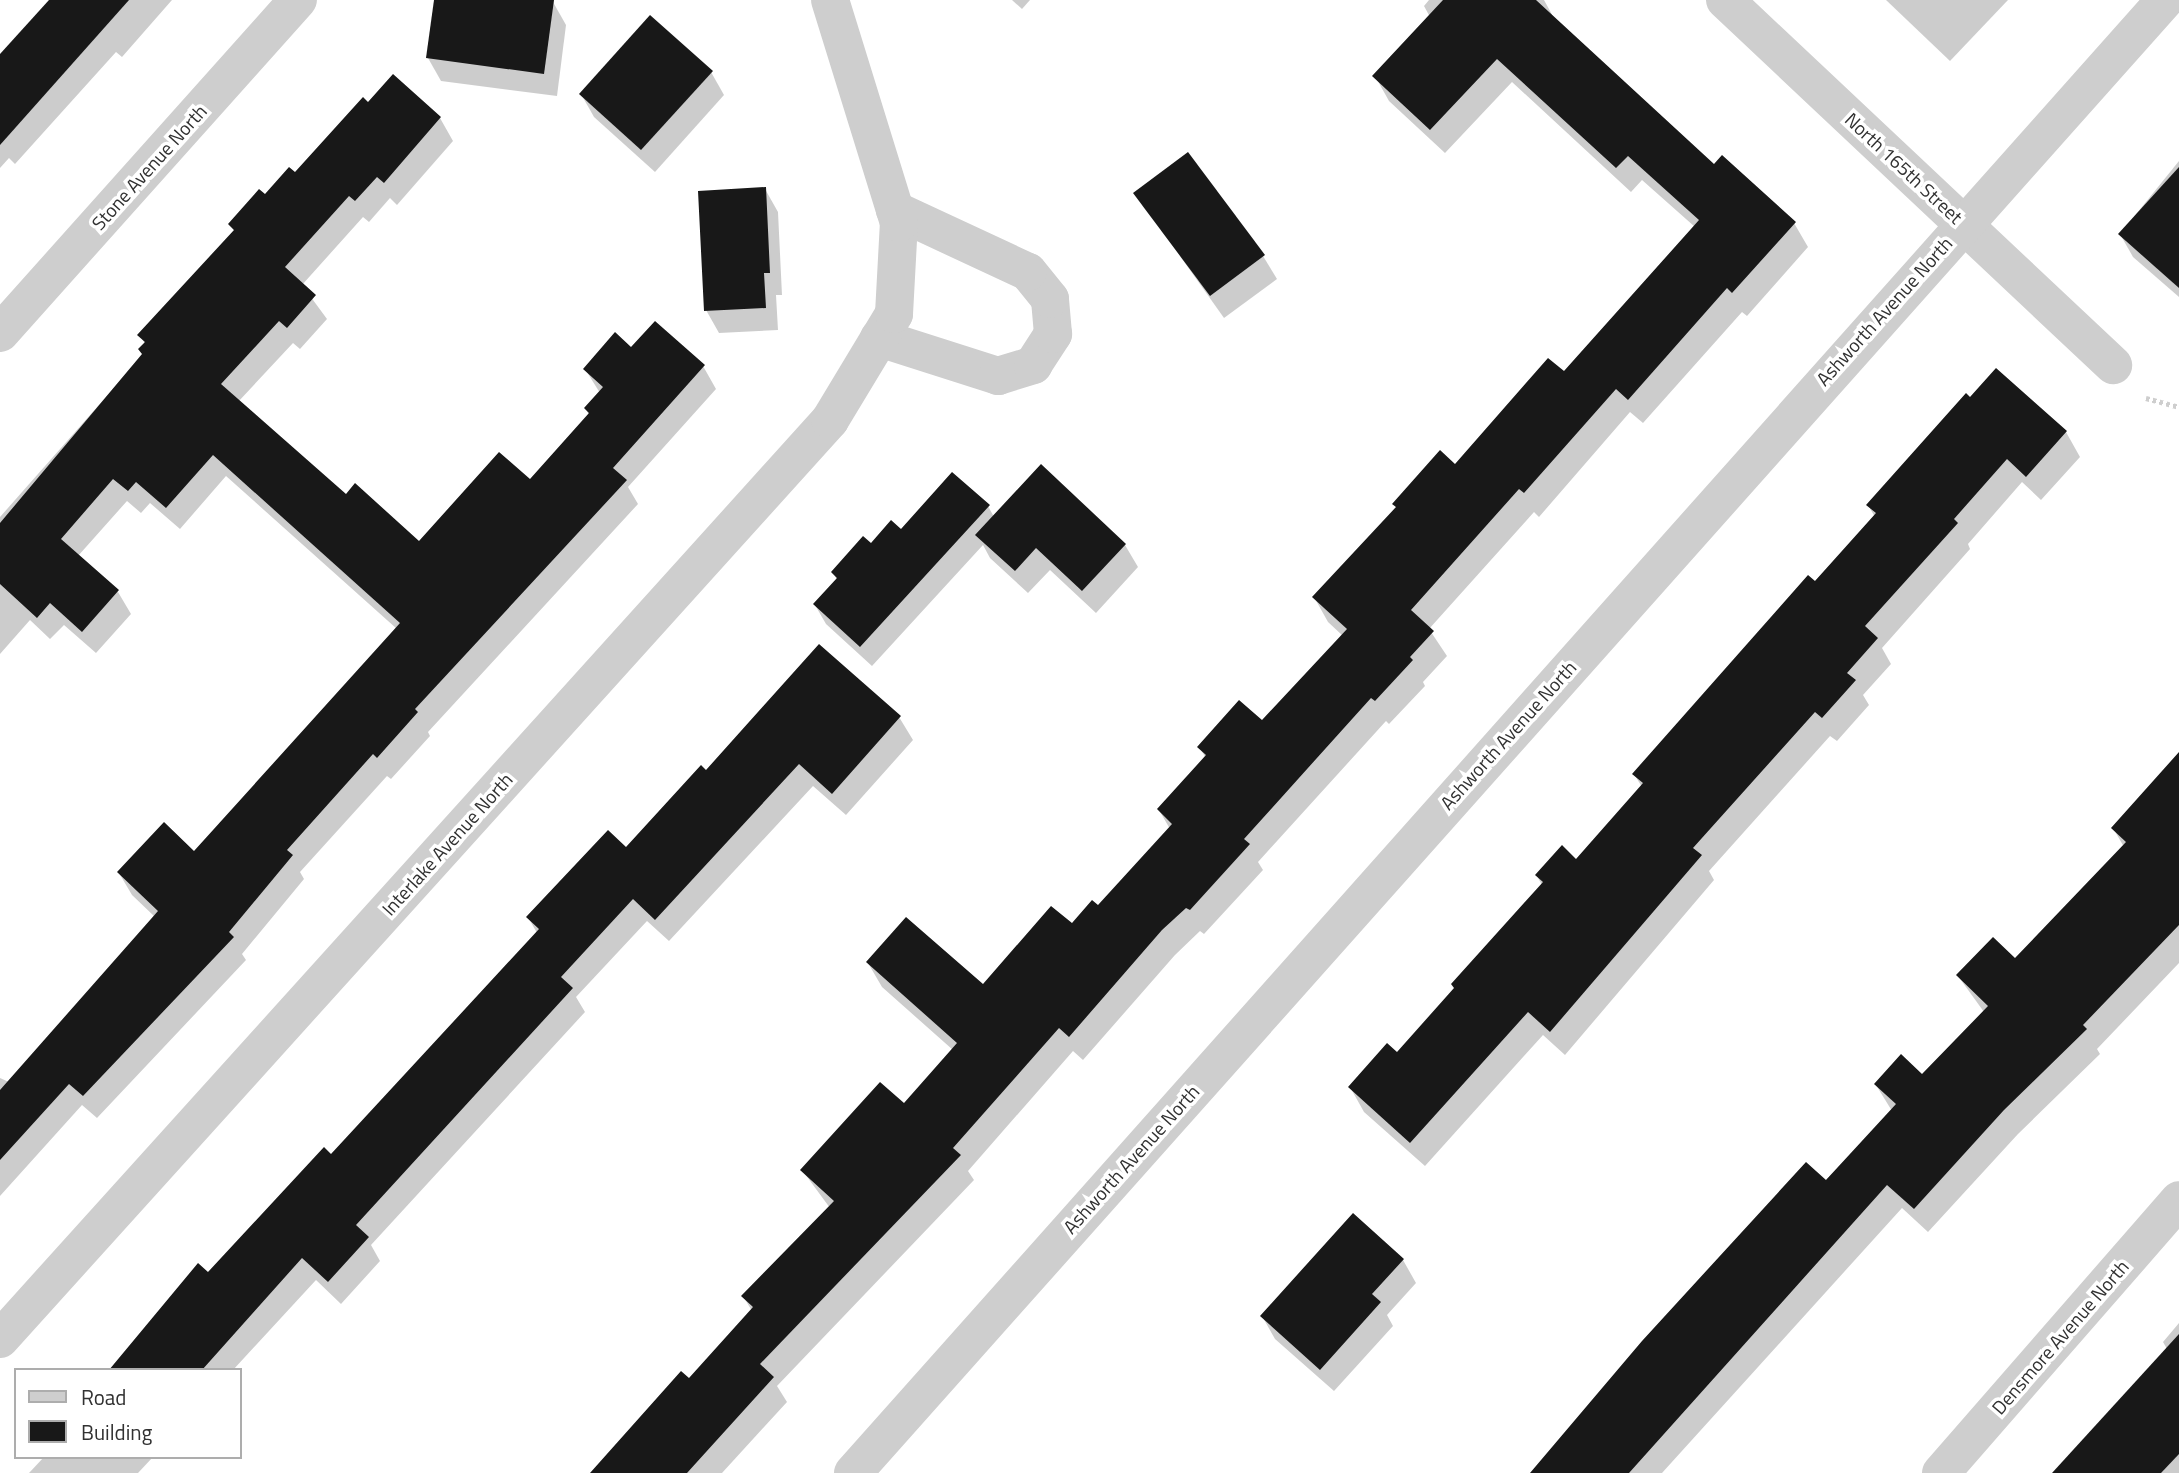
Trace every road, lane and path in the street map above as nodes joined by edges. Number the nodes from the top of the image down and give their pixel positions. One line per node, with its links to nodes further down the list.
1 (298, 0): 7 (street, Stone Avenue North)
2 (830, 0): 5 (street, Interlake Avenue North)
3 (1725, 0): 6 (street, North 165th Street)
4 (2165, 0): 6 (street, Ashworth Avenue North)
5 (895, 210): 8 (street, Interlake Avenue North); 8 (street)
6 (1962, 223): 9 (street, North 165th Street); 12 (street, Ashworth Avenue North)
7 (0, 333)
8 (880, 338): 11 (street, Interlake Avenue North)
9 (2113, 365)
10 (2179, 1200): 13 (street, Densmore Avenue North)
11 (0, 1339)
12 (853, 1473)
13 (1941, 1473)

